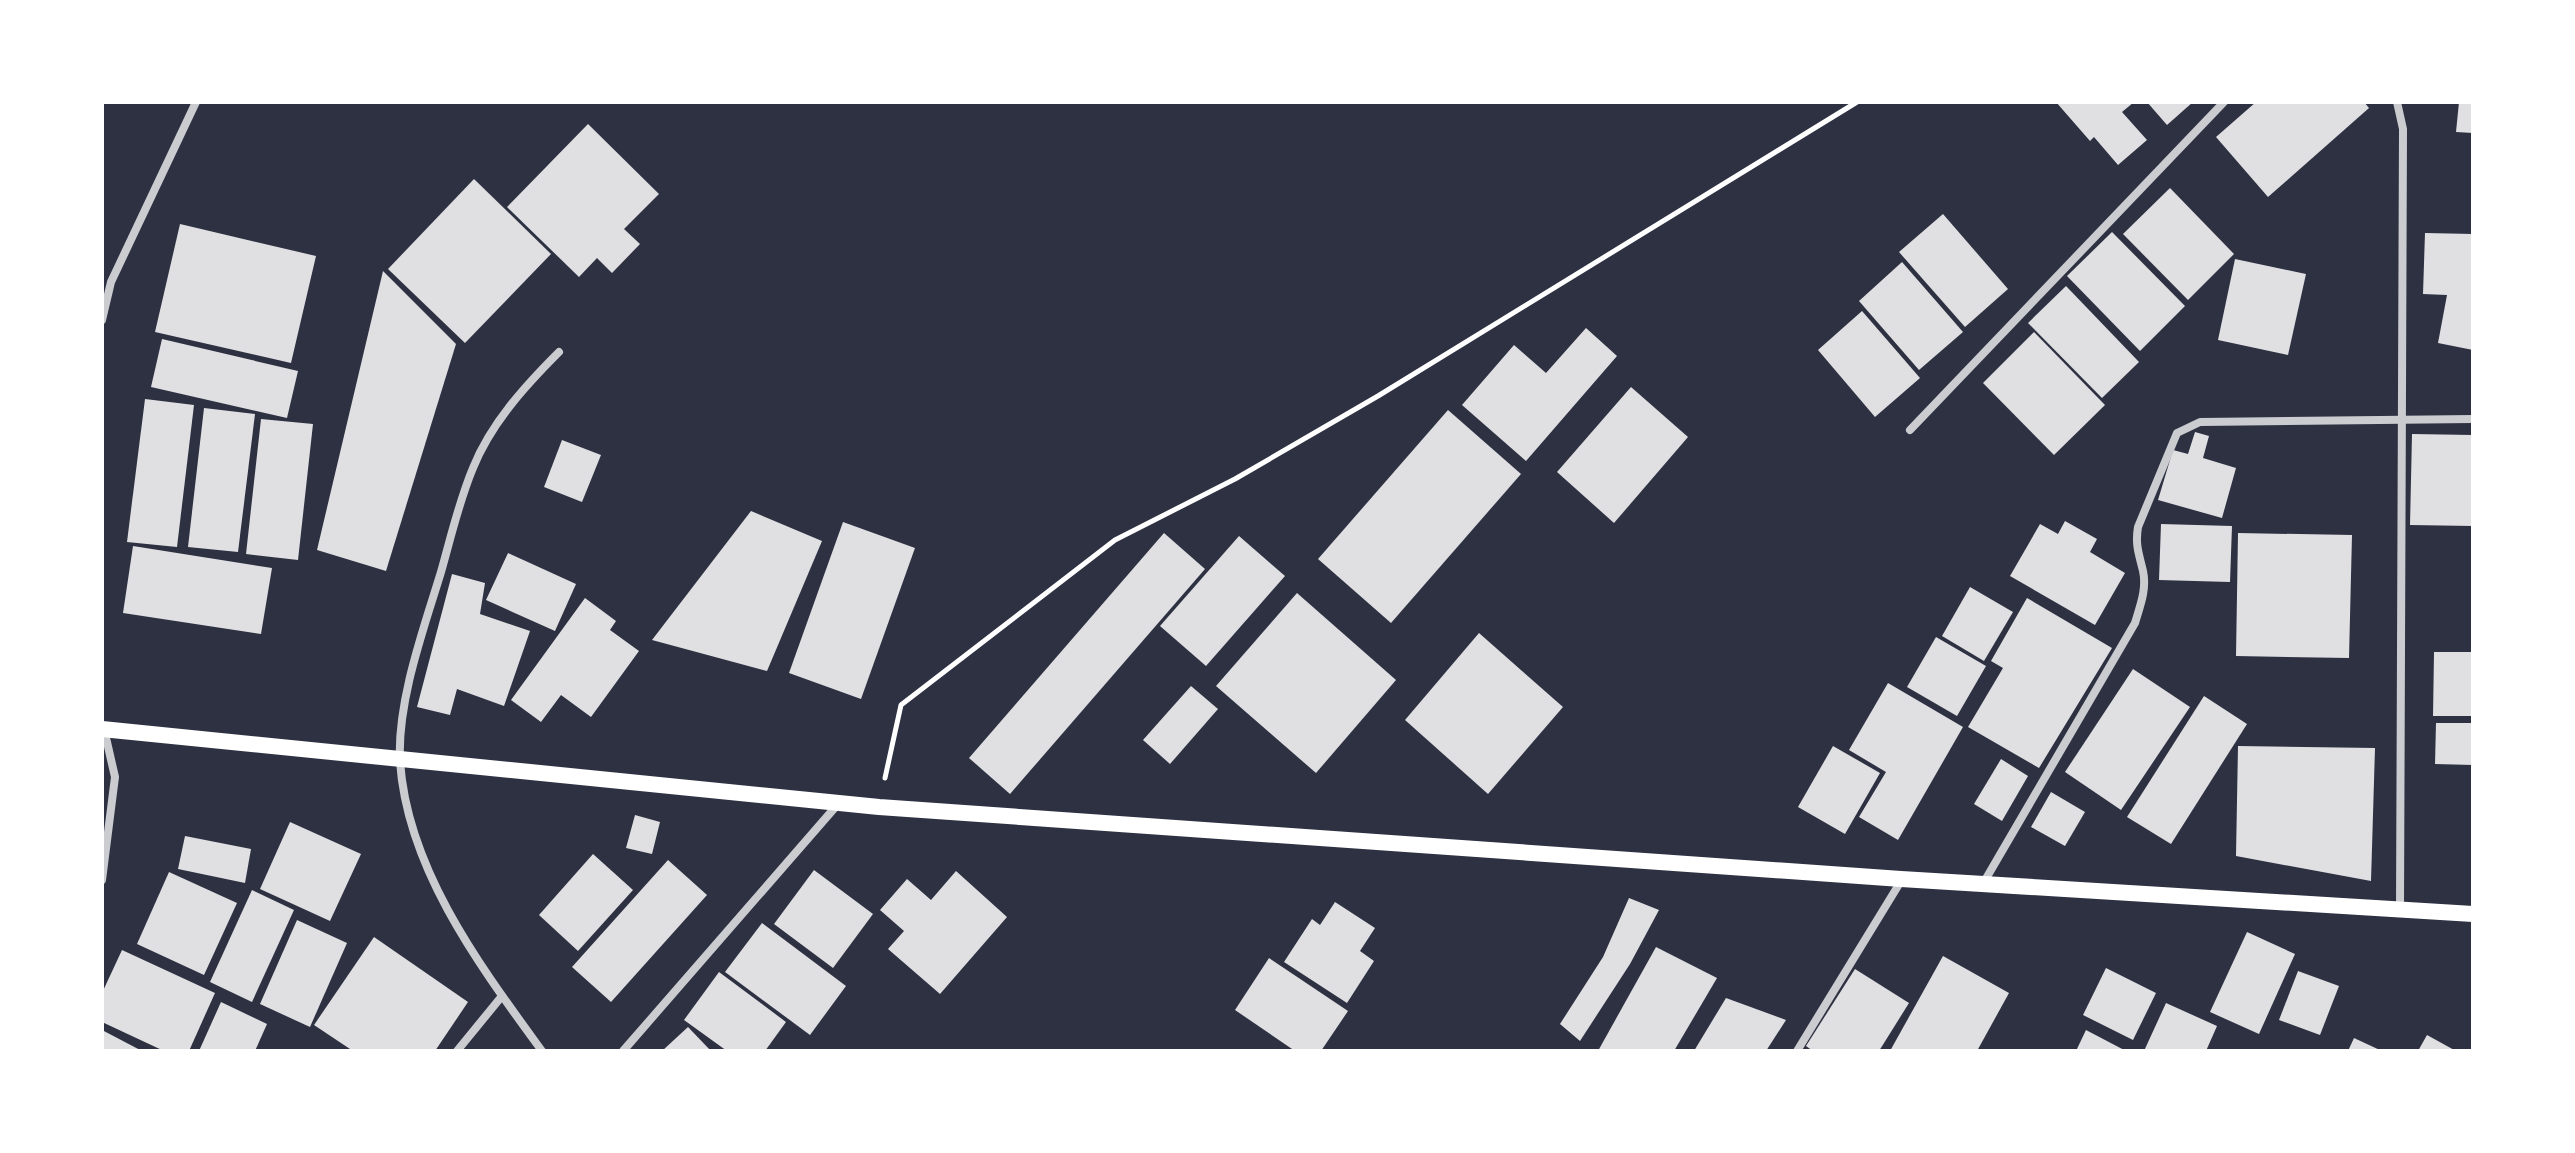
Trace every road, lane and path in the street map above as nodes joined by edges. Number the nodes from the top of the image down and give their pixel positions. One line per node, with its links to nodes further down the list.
1 (196, 102): 5 (street)
2 (1857, 102): 13 (path)
3 (2224, 102): 9 (street)
4 (2397, 102): 7 (street)
5 (102, 320)
6 (559, 352): 11 (street)
7 (2402, 418): 8 (street); 16 (street); 17 (street)
8 (2473, 419)
9 (1910, 430)
10 (103, 728): 11 (main road); 15 (street)
11 (400, 760): 12 (main road); 19 (street)
12 (838, 803): 13 (main road); 22 (street)
13 (879, 807): 14 (main road)
14 (1901, 879): 16 (main road); 23 (street)
15 (102, 880)
16 (1984, 882): 17 (main road)
17 (2400, 910): 18 (main road)
18 (2473, 914)
19 (502, 996): 20 (street); 21 (street)
20 (457, 1051)
21 (542, 1051)
22 (623, 1051)
23 (1797, 1051)

